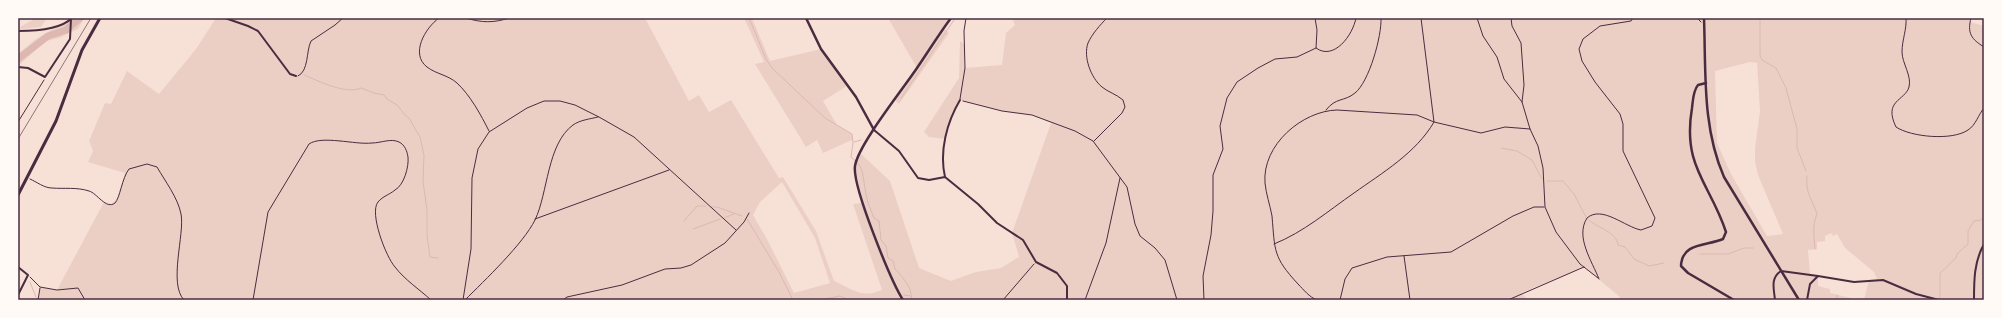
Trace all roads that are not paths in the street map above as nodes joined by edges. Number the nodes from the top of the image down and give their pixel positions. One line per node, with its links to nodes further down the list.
1 (100, 18): 15 (main road)
2 (225, 18): 10 (street)
3 (806, 18): 13 (street)
4 (951, 18): 13 (street)
5 (966, 18): 12 (lane)
6 (1704, 18): 11 (street)
7 (71, 19): 8 (street); 9 (street)
8 (18, 31)
9 (18, 67)
10 (296, 76)
11 (1706, 83): 18 (street); 23 (street)
12 (960, 100): 14 (street)
13 (874, 130): 14 (street); 21 (street)
14 (945, 177): 22 (street)
15 (18, 195)
16 (1984, 244): 28 (street)
17 (18, 267): 20 (street)
18 (1781, 271): 19 (street); 24 (street); 25 (street)
19 (1818, 276): 26 (street); 27 (street)
20 (18, 295)
21 (903, 300)
22 (1067, 300)
23 (1734, 300)
24 (1775, 300)
25 (1799, 300)
26 (1807, 300)
27 (1938, 300)
28 (1974, 300)

